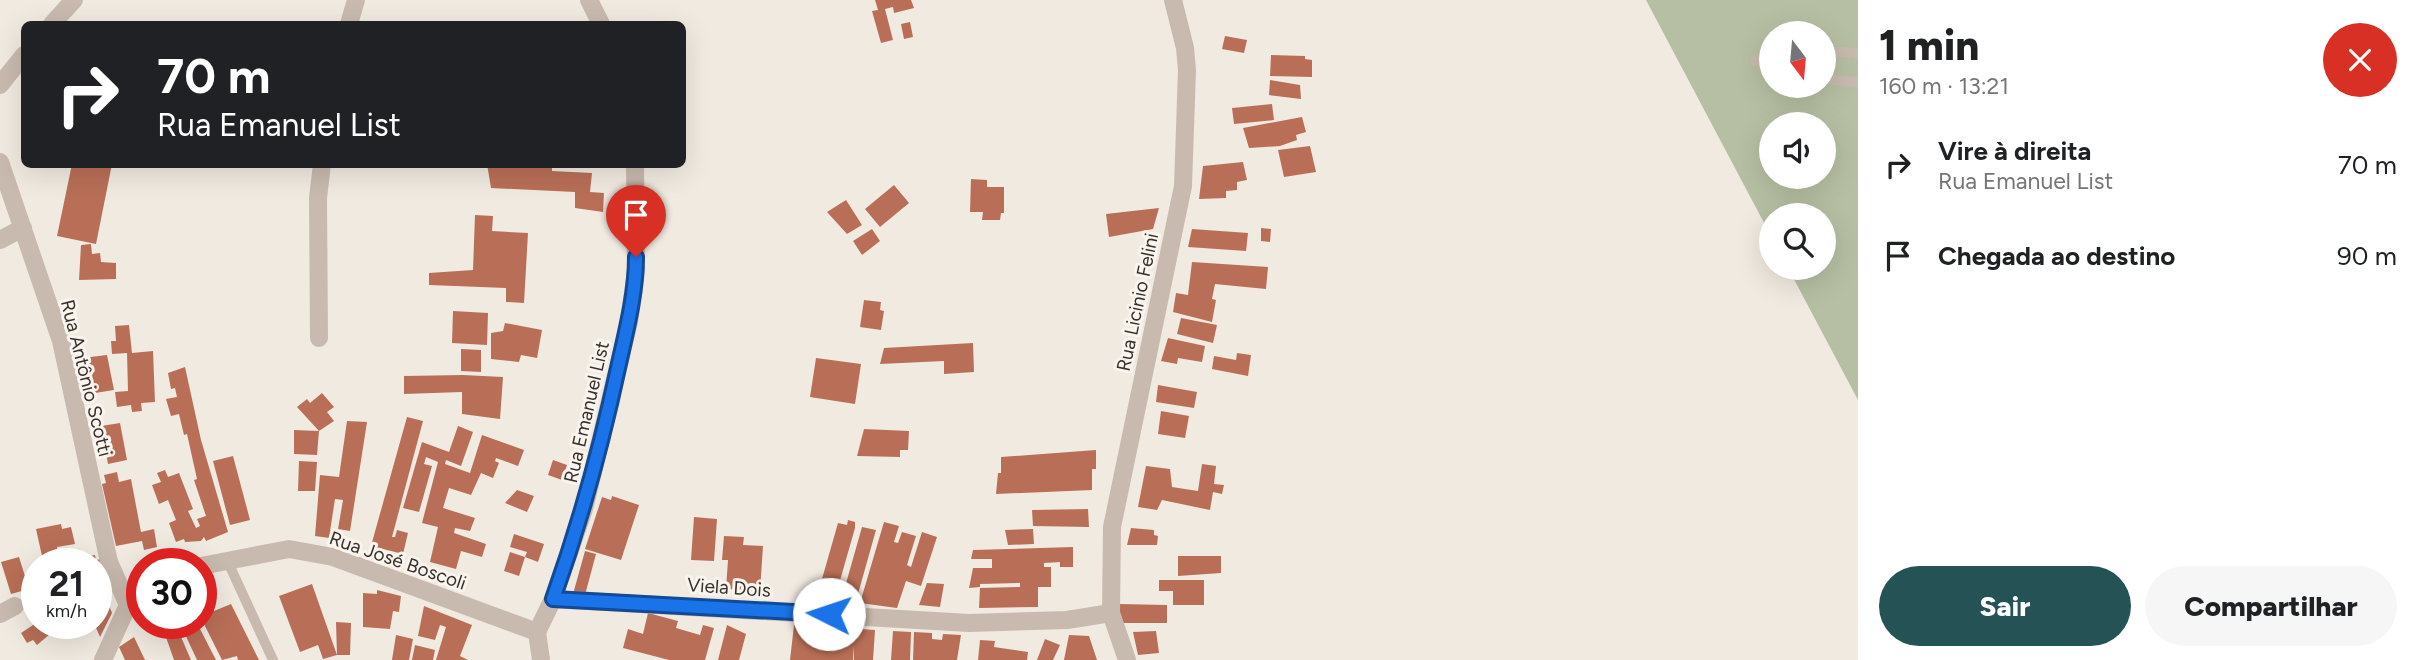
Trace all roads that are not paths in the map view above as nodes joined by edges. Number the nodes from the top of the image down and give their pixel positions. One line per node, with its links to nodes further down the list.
1 (74, 0): 5 (street)
2 (356, 0): 6 (street)
3 (589, 0): 7 (street)
4 (1172, 0): 26 (street, Rua Licinio Felini)
5 (55, 21)
6 (350, 21)
7 (600, 21)
8 (1836, 52): 9 (lane)
9 (1858, 53)
10 (21, 59): 15 (street)
11 (1755, 61): 12 (lane)
12 (1759, 61)
13 (1836, 80): 14 (lane)
14 (1858, 82)
15 (0, 85)
16 (0, 162): 19 (street, Rua Antônio Scotti)
17 (322, 168): 21 (street)
18 (635, 168): 25 (street, Rua Emanuel List)
19 (23, 228): 20 (street); 24 (street, Rua Antônio Scotti)
20 (0, 240)
21 (318, 338)
22 (227, 560): 23 (street, Rua José Boscoli); 28 (street, Rua José Boscoli); 30 (lane)
23 (217, 562)
24 (126, 588)
25 (553, 599): 26 (street, Viela Dois); 28 (street, Rua Emanuel List)
26 (1111, 612): 32 (street, Rua Licinio Felini)
27 (126, 618): 29 (street)
28 (537, 632): 31 (street)
29 (103, 660)
30 (273, 660)
31 (541, 660)
32 (1127, 660)

